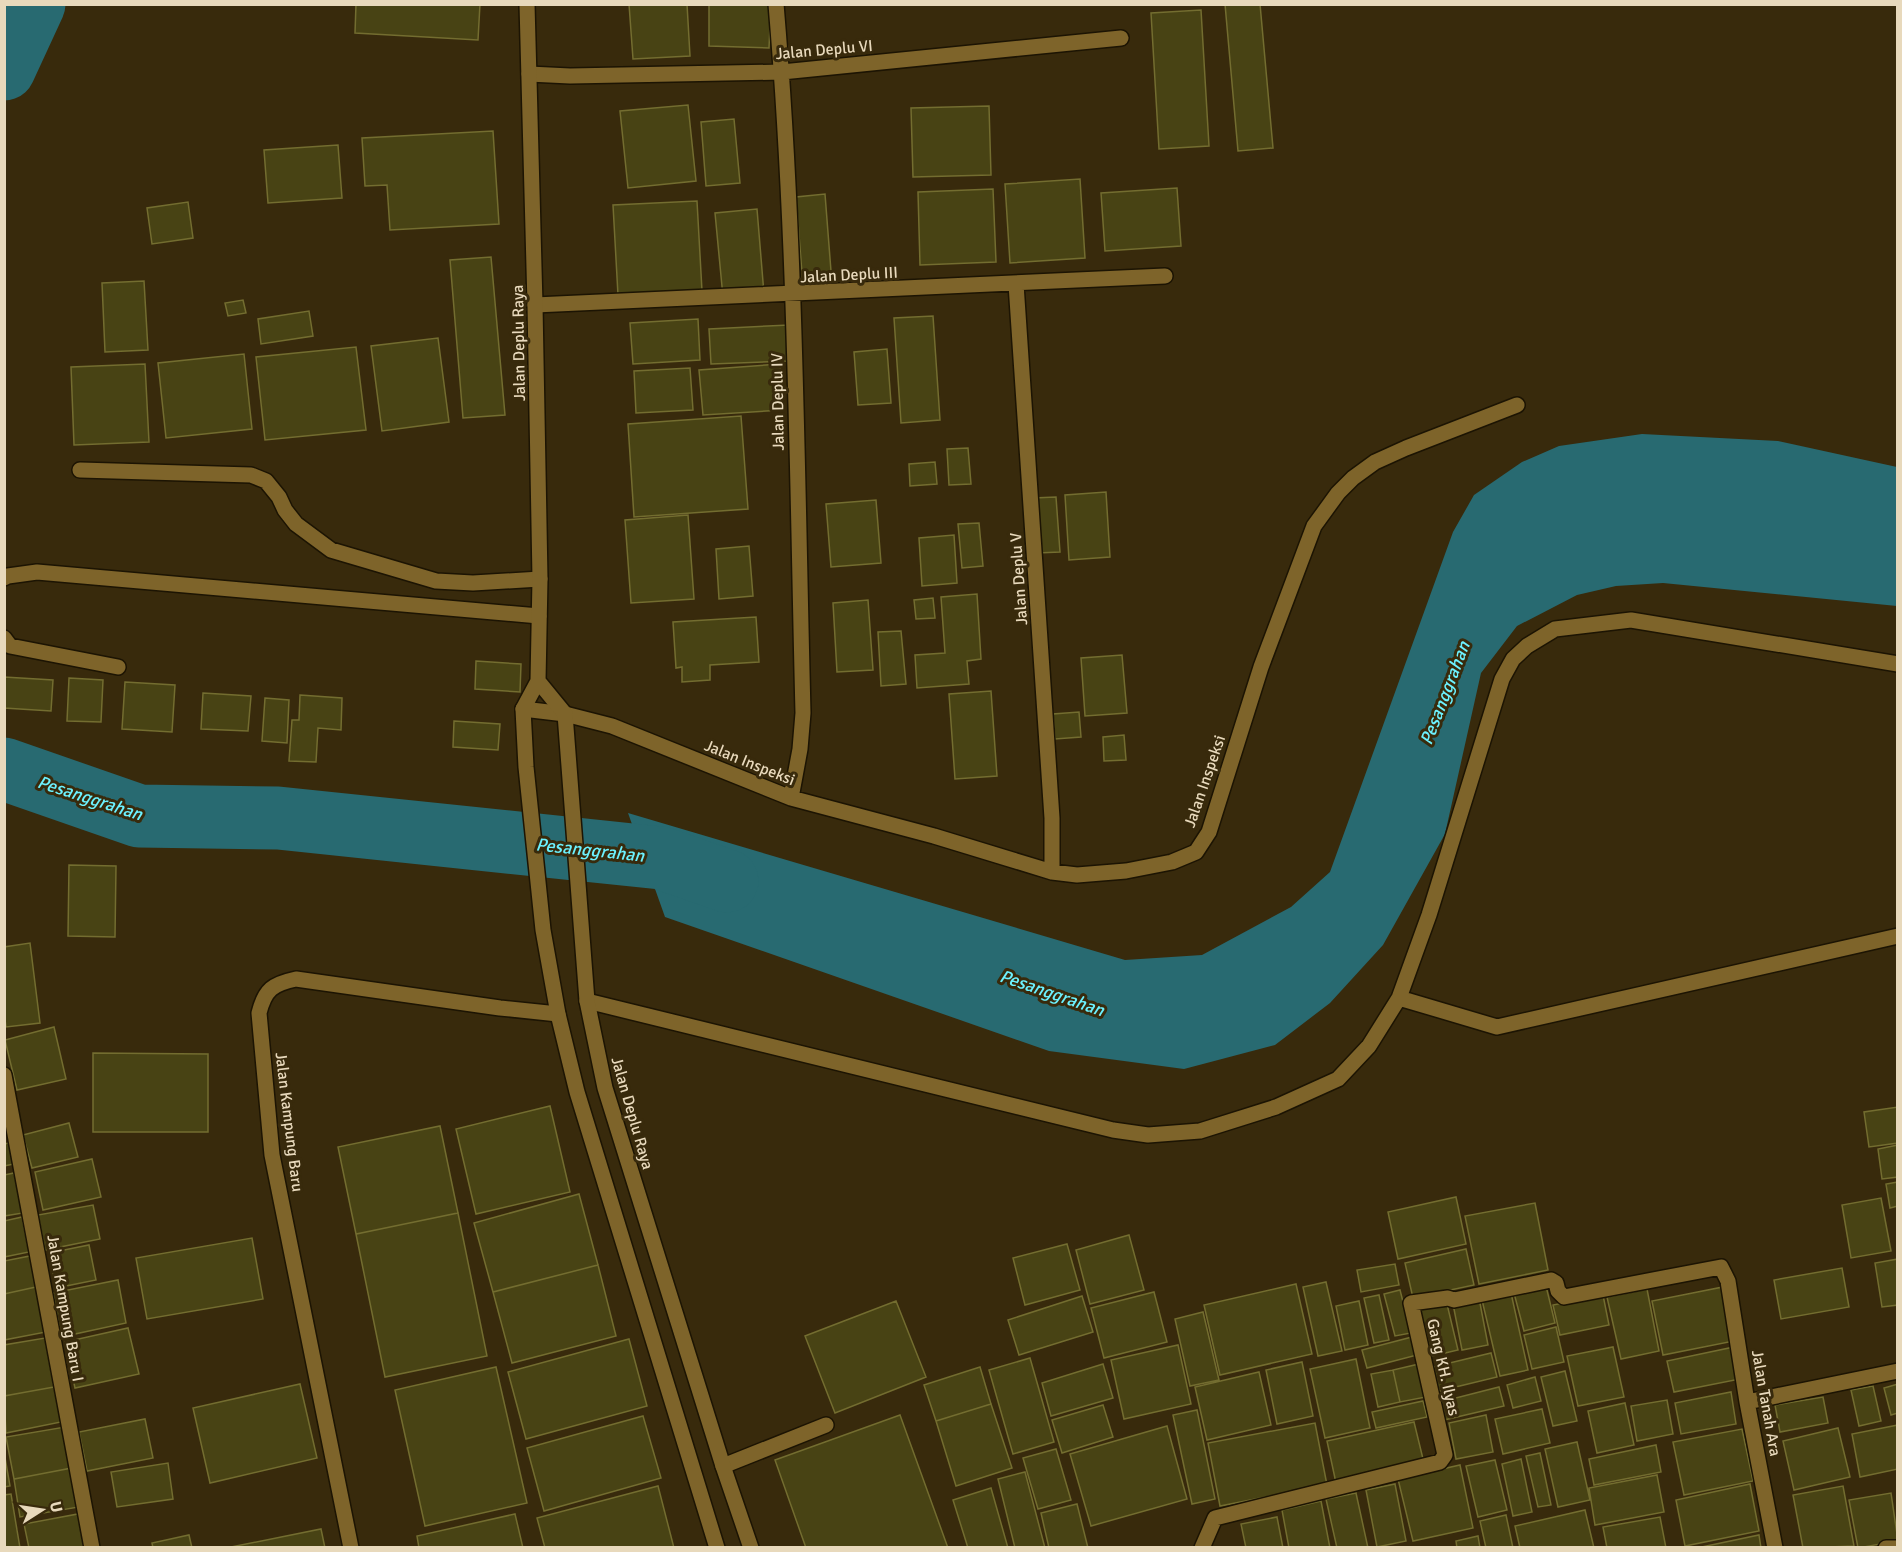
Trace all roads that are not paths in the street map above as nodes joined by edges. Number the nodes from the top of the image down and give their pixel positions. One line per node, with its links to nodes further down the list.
1 (527, 4): 5 (street, Jalan Deplu Raya)
2 (777, 4): 4 (street, Jalan Deplu IV)
3 (1121, 38): 4 (street, Jalan Deplu VI)
4 (782, 72): 5 (street, Jalan Deplu VI); 8 (street, Jalan Deplu IV)
5 (529, 74): 9 (street, Jalan Deplu Raya)
6 (1165, 276): 7 (street, Jalan Deplu III)
7 (1016, 284): 8 (street, Jalan Deplu III); 22 (street, Jalan Deplu V)
8 (793, 294): 9 (street, Jalan Deplu III); 21 (street, Jalan Deplu IV)
9 (535, 305): 13 (street, Jalan Deplu Raya)
10 (1517, 405): 22 (street, Jalan Inspeksi)
11 (80, 470): 13 (street)
12 (4, 578): 14 (street)
13 (540, 579): 14 (street, Jalan Deplu Raya)
14 (539, 616): 18 (street, Jalan Deplu Raya)
15 (4, 638): 17 (street)
16 (1898, 664): 24 (street)
17 (118, 667)
18 (538, 681): 19 (street, Jalan Deplu Raya); 20 (street)
19 (523, 709): 20 (street, Jalan Inspeksi); 26 (street)
20 (565, 714): 21 (street, Jalan Inspeksi); 25 (street, Jalan Deplu Raya)
21 (791, 798): 22 (street, Jalan Inspeksi)
22 (1052, 872)
23 (1898, 936): 24 (street)
24 (1399, 998): 25 (street)
25 (586, 1001): 32 (street, Jalan Deplu Raya)
26 (558, 1014): 34 (street, Jalan Kampung Baru); 35 (street)
27 (4, 1075): 33 (street, Jalan Kampung Baru I)
28 (1721, 1267): 30 (street, Jalan Tanah Ara); 37 (street, Gang KH. Ilyas)
29 (1898, 1371): 30 (street)
30 (1747, 1402): 38 (street, Jalan Tanah Ara)
31 (826, 1425): 32 (street)
32 (723, 1466): 36 (street, Jalan Deplu Raya)
33 (92, 1548)
34 (351, 1548)
35 (717, 1548)
36 (751, 1548)
37 (1202, 1548)
38 (1775, 1548)
39 (1886, 1548): 40 (street)
40 (1896, 1548)

